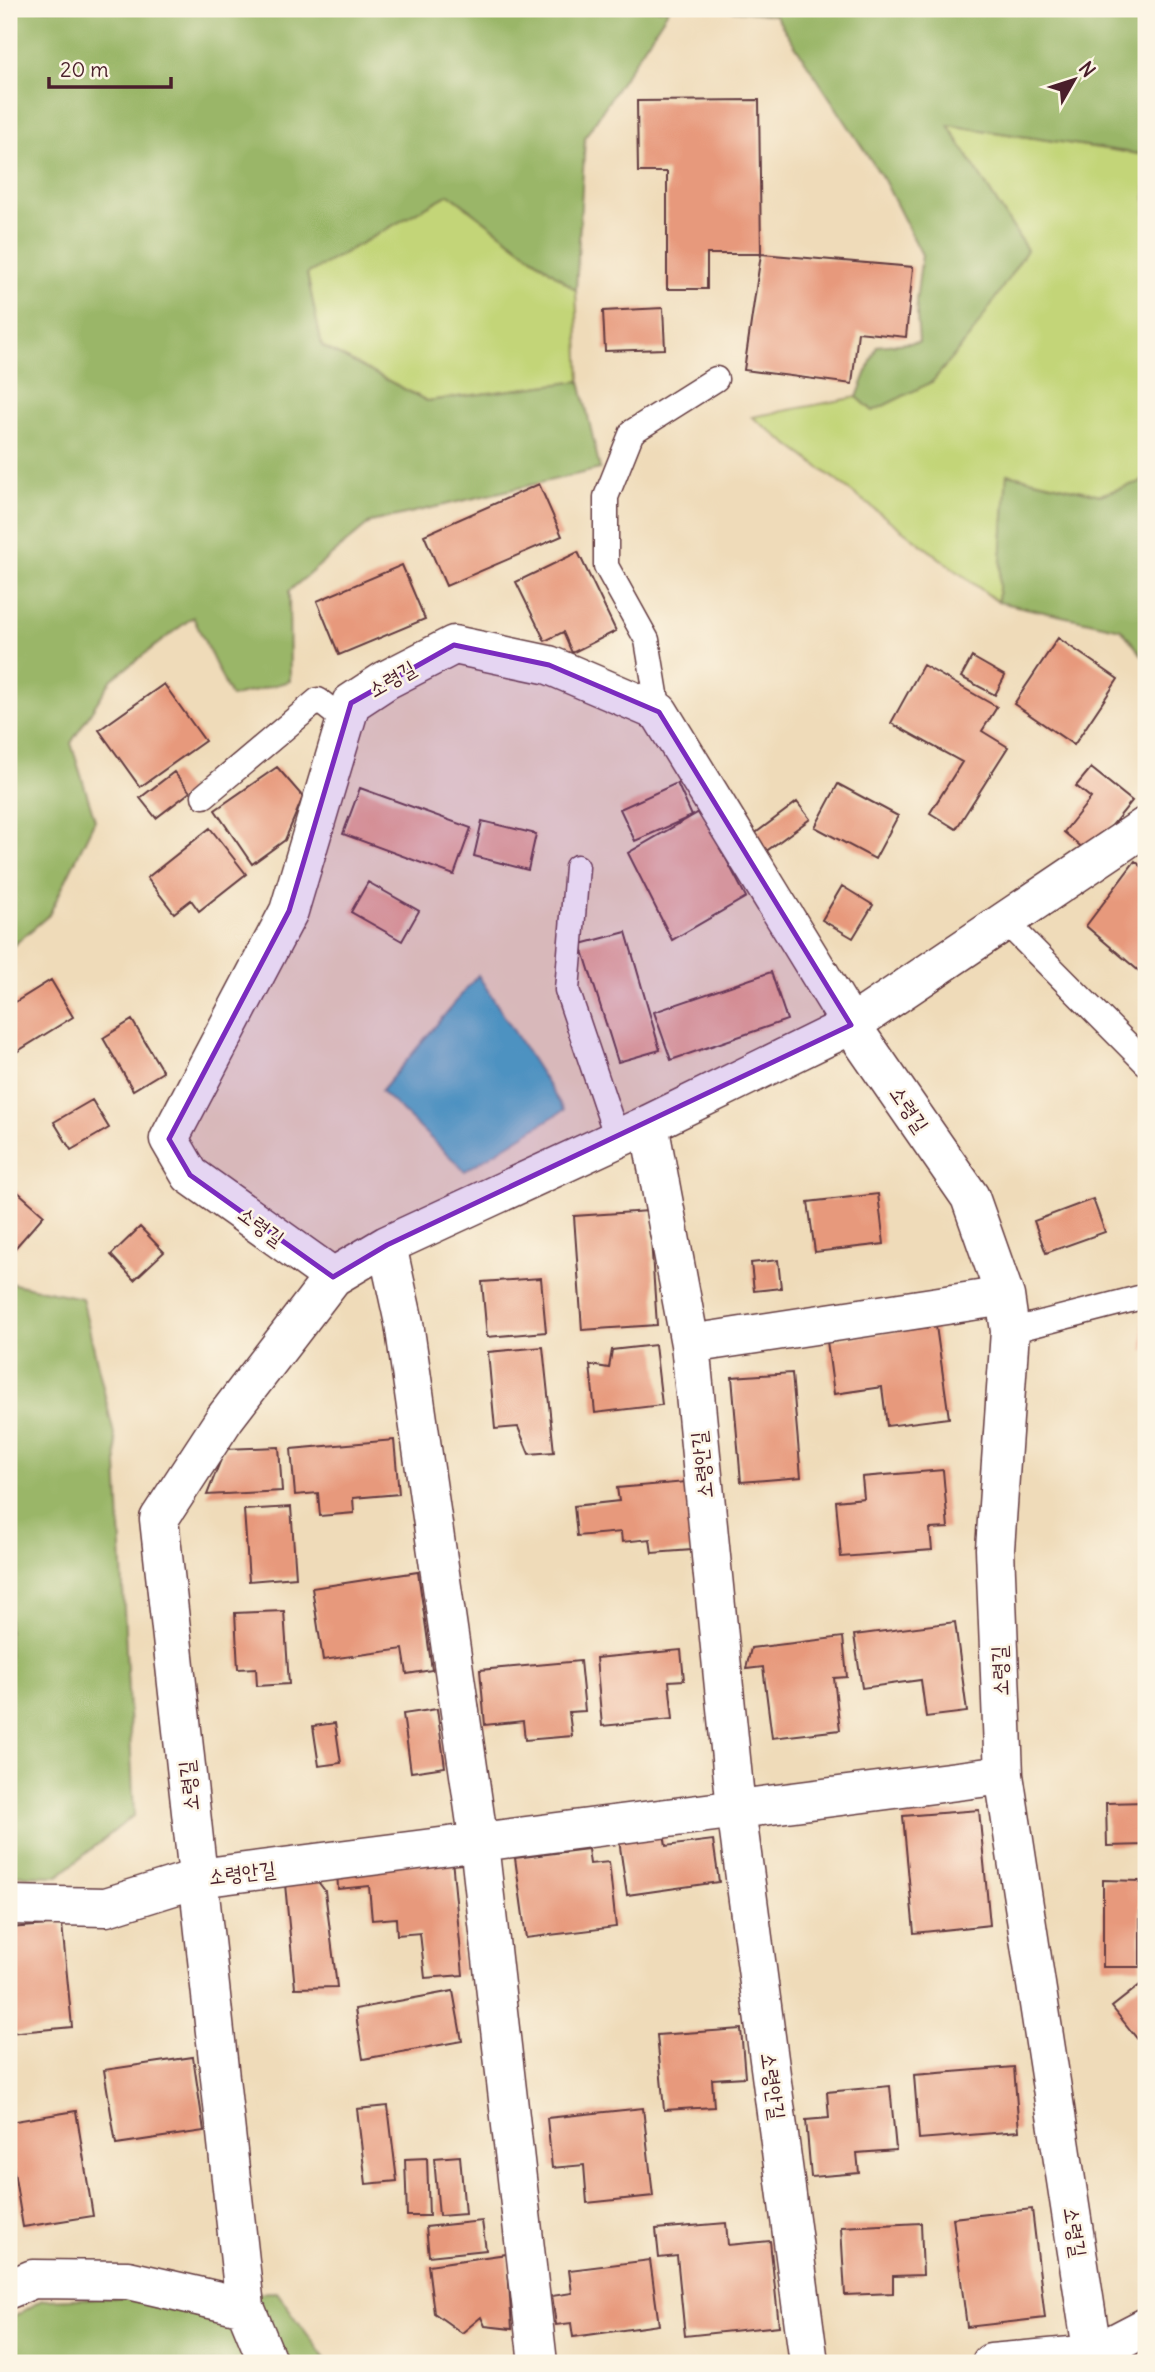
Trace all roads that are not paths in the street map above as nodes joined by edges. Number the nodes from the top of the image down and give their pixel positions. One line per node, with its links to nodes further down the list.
1 (716, 379): 2 (lane)
2 (659, 712): 3 (street, 소령길); 8 (street, 소령길)
3 (345, 721): 4 (lane); 12 (street, 소령길)
4 (204, 796)
5 (1146, 826): 7 (street)
6 (578, 867): 10 (lane)
7 (1005, 921): 8 (street); 9 (lane)
8 (851, 1025): 10 (street, 소령길); 14 (street, 소령길)
9 (1146, 1063)
10 (633, 1131): 11 (street, 소령길); 15 (street, 소령안길)
11 (387, 1245): 12 (street, 소령길); 18 (street)
12 (332, 1277): 19 (street, 소령길)
13 (1146, 1296): 14 (lane)
14 (1007, 1313): 15 (street); 16 (street, 소령길)
15 (690, 1344): 17 (street, 소령안길)
16 (1004, 1775): 17 (street, 소령안길); 24 (street, 소령길)
17 (736, 1809): 18 (street, 소령안길); 27 (street, 소령안길)
18 (479, 1844): 19 (street, 소령안길); 26 (street)
19 (200, 1878): 20 (street, 소령안길); 22 (street, 소령길)
20 (9, 1905)
21 (9, 2289): 22 (street)
22 (245, 2307): 25 (street, 소령길)
23 (1146, 2327): 24 (street)
24 (1094, 2358): 28 (street)
25 (268, 2363)
26 (538, 2363)
27 (809, 2363)
28 (991, 2363)

